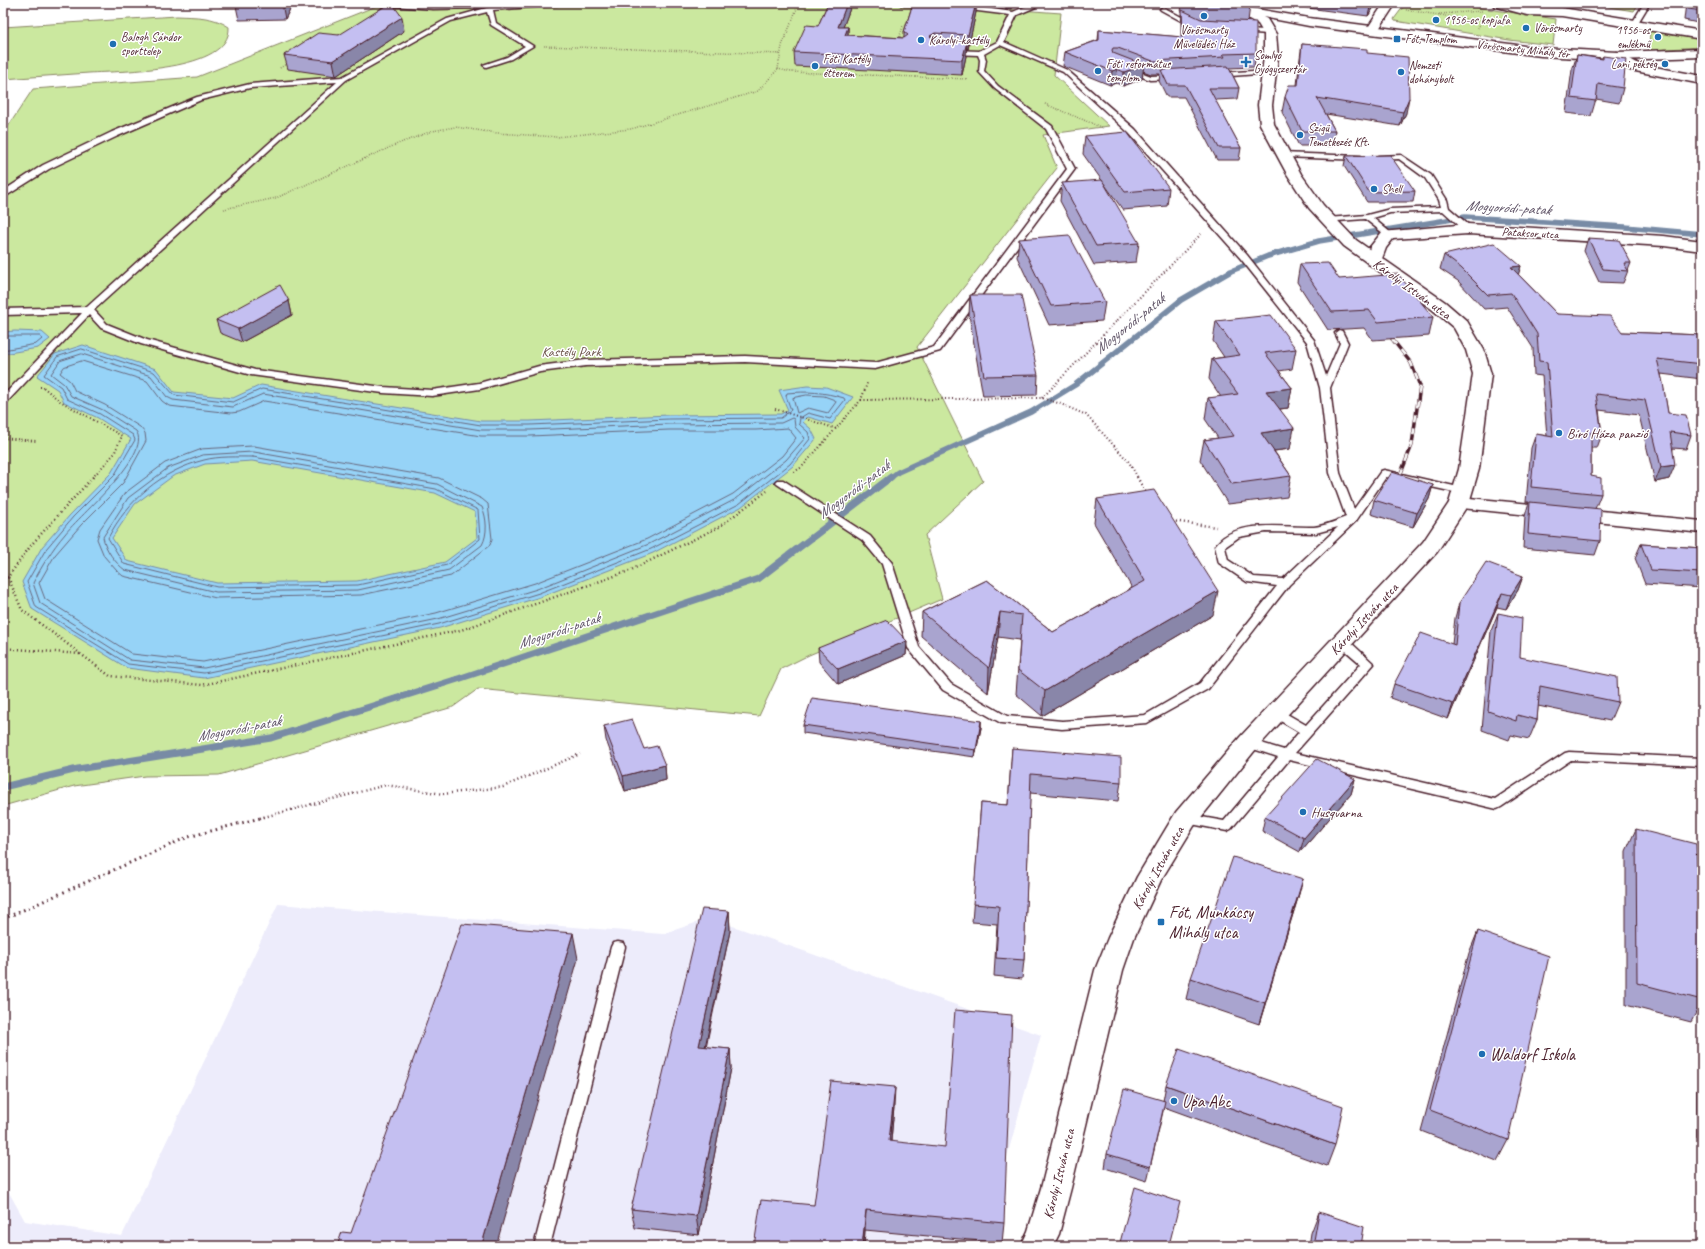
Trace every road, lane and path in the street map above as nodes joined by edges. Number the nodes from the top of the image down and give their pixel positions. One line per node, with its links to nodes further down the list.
1 (557, 3): 10 (lane)
2 (799, 3): 33 (path)
3 (901, 3): 7 (lane)
4 (1042, 3): 14 (lane)
5 (1498, 3): 20 (main road)
6 (1647, 3): 20 (lane)
7 (936, 5)
8 (1233, 5): 18 (main road, Vörösmarty Mihály tér); 23 (main road)
9 (1389, 5): 15 (path); 24 (main road)
10 (512, 6): 12 (lane); 16 (lane)
11 (957, 6): 14 (lane)
12 (490, 9): 30 (lane); 43 (lane)
13 (1163, 9): 22 (lane)
14 (1014, 14): 29 (lane)
15 (1432, 14): 17 (path); 17 (path)
16 (373, 18)
17 (1481, 21): 19 (path); 26 (path)
18 (1298, 22): 23 (main road); 24 (main road, Vörösmarty Mihály tér)
19 (1500, 24)
20 (1634, 25): 27 (main road)
21 (903, 26): 28 (path)
22 (1199, 29)
23 (1267, 29): 25 (lane); 40 (main road, Károlyi István utca)
24 (1373, 29): 35 (main road, Vörösmarty Mihály tér)
25 (1237, 30)
26 (1477, 30)
27 (1702, 35)
28 (899, 42)
29 (1000, 43): 34 (lane); 54 (lane)
30 (530, 46): 33 (path); 37 (lane)
31 (949, 52): 34 (lane)
32 (1702, 53): 35 (main road, Vörösmarty Mihály tér)
33 (781, 54): 39 (path)
34 (980, 54): 44 (lane)
35 (1617, 56): 45 (main road)
36 (294, 59): 46 (path)
37 (486, 65)
38 (1121, 67): 42 (lane)
39 (778, 69): 44 (path); 52 (path)
40 (1269, 72): 41 (lane); 49 (main road, Károlyi István utca)
41 (1213, 75)
42 (1182, 77)
43 (344, 79): 46 (lane); 52 (lane)
44 (989, 79): 63 (lane)
45 (1702, 80)
46 (250, 86): 50 (lane)
47 (1039, 101): 48 (path)
48 (1103, 128)
49 (1284, 155): 51 (lane); 56 (main road, Károlyi István utca)
50 (3, 194)
51 (1448, 211): 53 (lane); 55 (lane)
52 (195, 214): 60 (lane)
53 (1367, 217): 56 (lane); 57 (lane)
54 (1213, 222): 65 (lane); 66 (path)
55 (1465, 227): 57 (main road, Pataksor utca); 58 (main road, Pataksor utca)
56 (1338, 231): 59 (main road, Károlyi István utca)
57 (1387, 234): 59 (main road)
58 (1702, 246)
59 (1374, 261): 75 (main road, Károlyi István utca)
60 (89, 310): 61 (lane); 63 (lane); 64 (lane)
61 (3, 312)
62 (1339, 333): 65 (lane)
63 (875, 366): 67 (path)
64 (18, 385): 68 (lane); 80 (path)
65 (1325, 388): 76 (lane)
66 (1042, 398): 67 (path); 74 (path)
67 (861, 400): 70 (path)
68 (3, 401)
69 (775, 409): 70 (path)
70 (837, 429): 73 (path)
71 (3, 438): 72 (path)
72 (36, 441)
73 (780, 482): 82 (lane); 85 (path)
74 (1147, 494)
75 (1461, 497): 76 (lane); 78 (main road); 83 (main road, Károlyi István utca)
76 (1352, 519): 79 (lane); 82 (lane)
77 (1170, 521): 79 (path)
78 (1702, 528)
79 (1252, 531): 82 (lane)
80 (8, 577): 81 (path); 85 (path)
81 (3, 578)
82 (1285, 583)
83 (1343, 642): 86 (main road, Károlyi István utca); 87 (lane)
84 (3, 648): 85 (path)
85 (80, 654)
86 (1276, 713): 87 (lane); 88 (main road, Károlyi István utca)
87 (1306, 731): 90 (lane)
88 (1248, 743): 90 (lane); 92 (main road, Károlyi István utca)
89 (580, 754): 93 (path)
90 (1286, 755): 91 (lane); 92 (lane)
91 (1702, 762)
92 (1184, 820): 96 (main road, Károlyi István utca)
93 (3, 919)
94 (618, 947): 95 (lane)
95 (542, 1246)
96 (1037, 1246)

